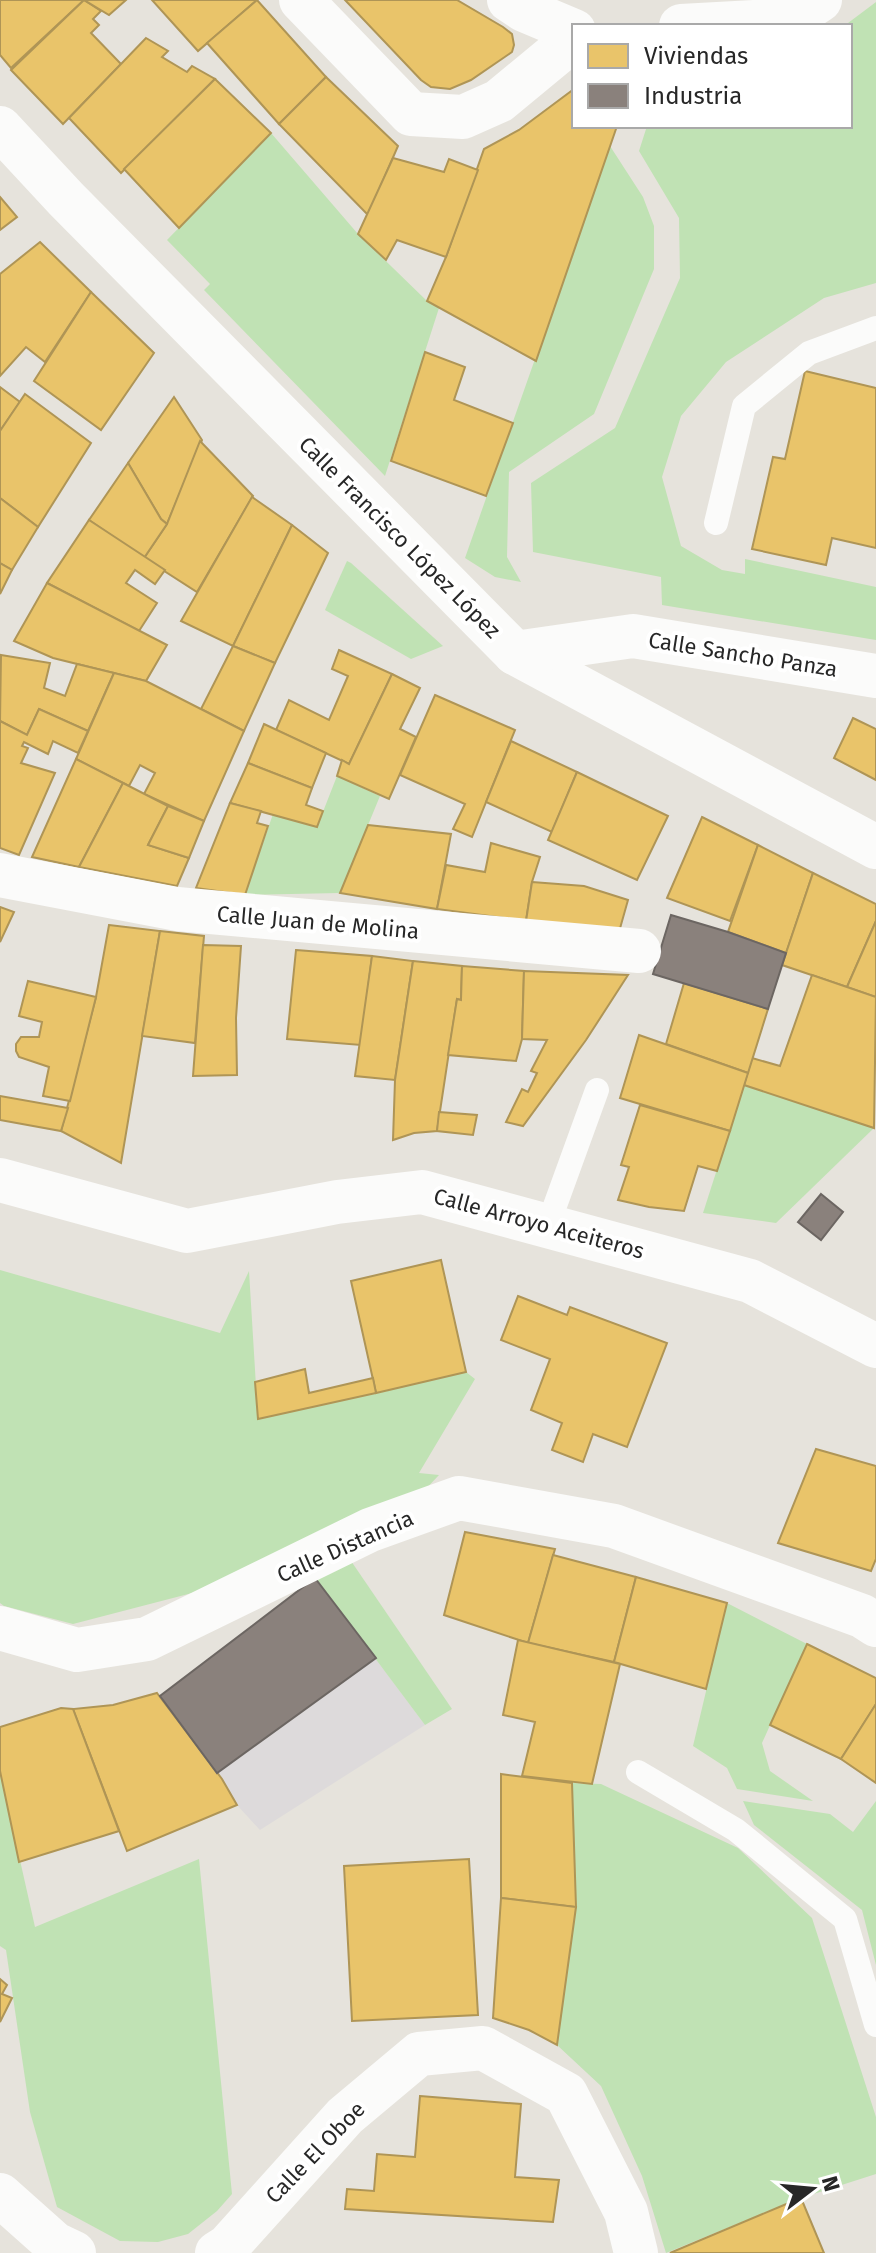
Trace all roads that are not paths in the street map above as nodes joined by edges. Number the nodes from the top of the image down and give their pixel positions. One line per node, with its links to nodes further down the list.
1 (301, 0): 6 (street)
2 (509, 0): 5 (street)
3 (820, 0): 4 (street)
4 (717, 24)
5 (572, 30)
6 (572, 41)
7 (0, 128): 10 (street, Calle Francisco López López)
8 (876, 328): 9 (lane)
9 (716, 523)
10 (515, 653): 11 (street, Calle Sancho Panza); 12 (street, Calle Francisco López López)
11 (876, 676)
12 (876, 847)
13 (0, 875): 14 (street, Calle Juan de Molina)
14 (639, 951)
15 (597, 1090): 17 (lane)
16 (0, 1180): 17 (street, Calle Arroyo Aceiteros)
17 (548, 1225): 18 (street, Calle Arroyo Aceiteros)
18 (876, 1346)
19 (876, 1625): 20 (street, Calle Distancia)
20 (0, 1628)
21 (638, 1772): 22 (lane)
22 (876, 2025)
23 (0, 2195): 24 (street)
24 (74, 2253)
25 (217, 2253): 26 (street, Calle El Oboe)
26 (636, 2253)

